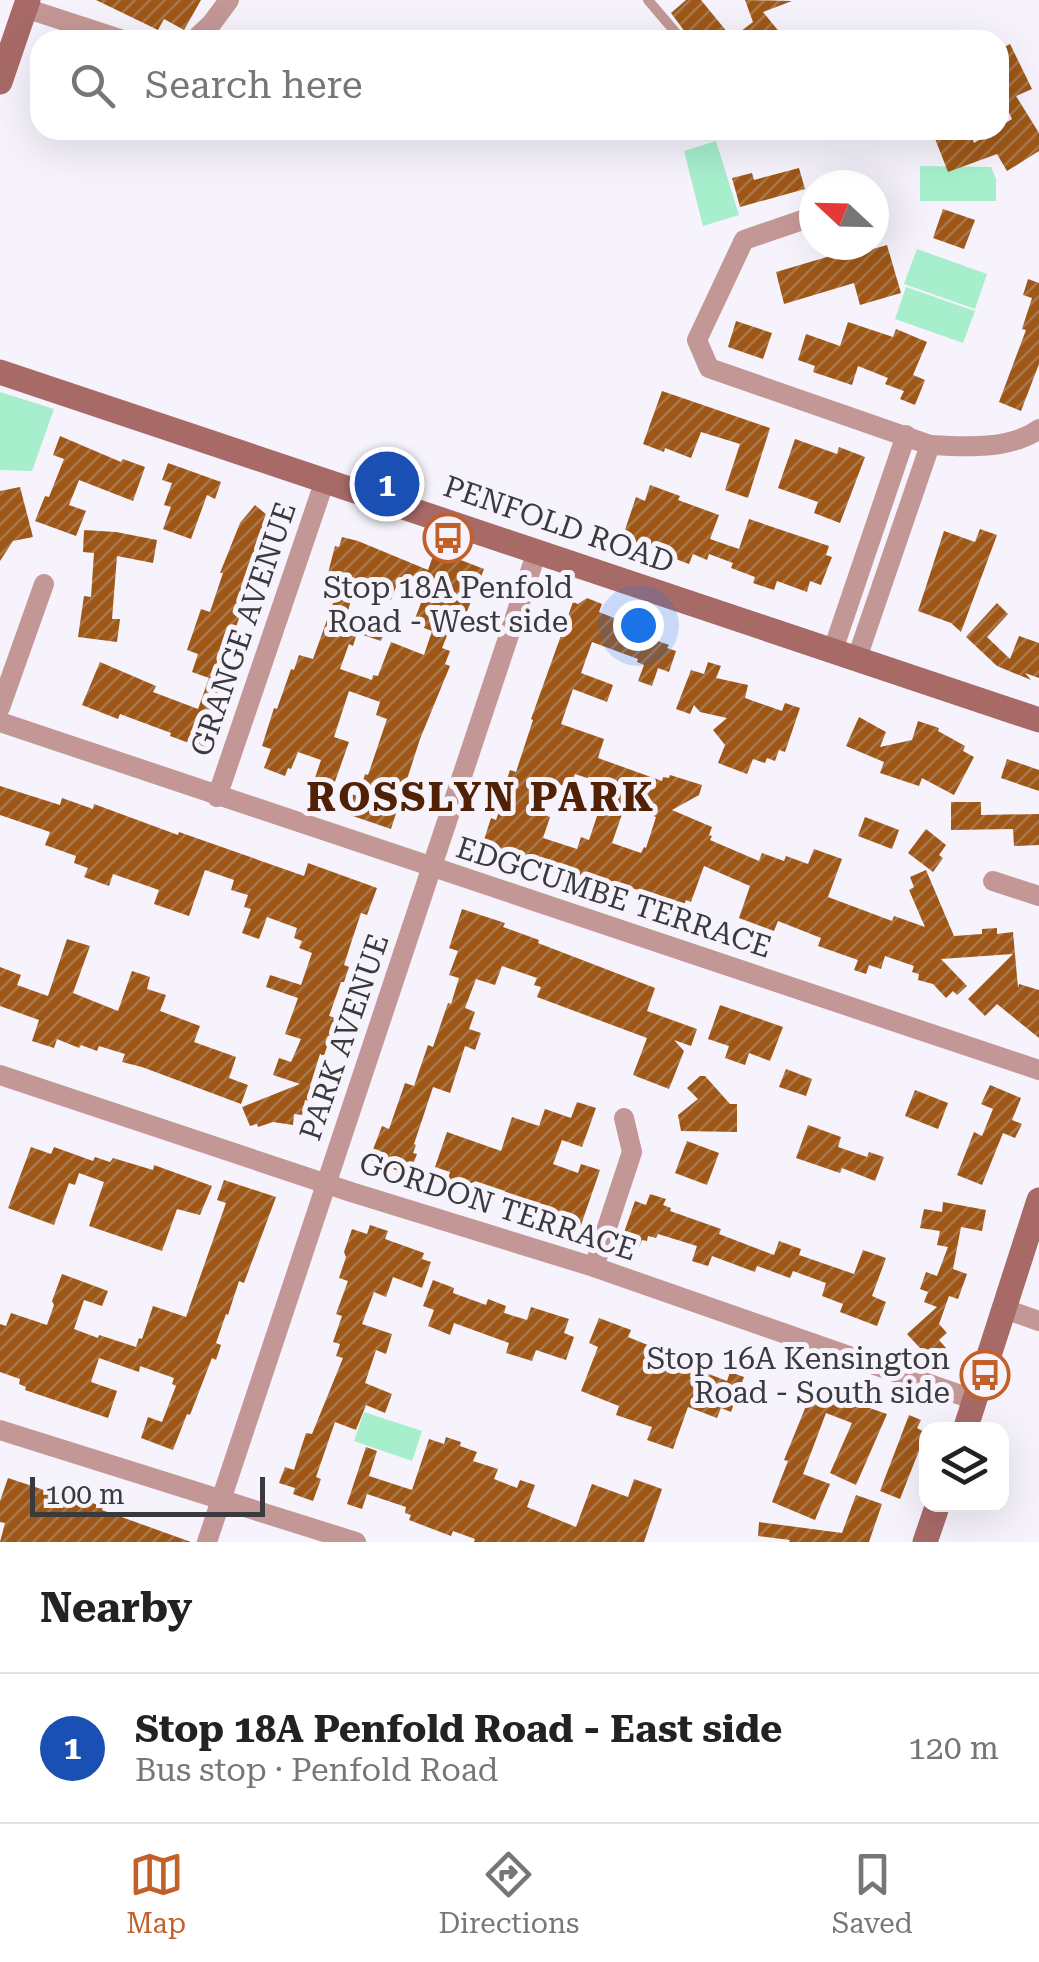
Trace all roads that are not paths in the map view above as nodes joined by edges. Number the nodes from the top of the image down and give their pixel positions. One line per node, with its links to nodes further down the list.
1 (229, 0): 5 (street)
2 (648, 0): 6 (lane)
3 (26, 4): 4 (street); 7 (main road)
4 (96, 30)
5 (205, 30)
6 (674, 30)
7 (0, 82)
8 (799, 221): 11 (street)
9 (0, 372): 13 (main road, PENFOLD ROAD)
10 (1039, 429): 12 (street)
11 (906, 435): 12 (street); 16 (street)
12 (930, 444): 16 (street)
13 (324, 480): 14 (main road, PENFOLD ROAD); 20 (street, GRANGE AVENUE)
14 (536, 551): 16 (main road, PENFOLD ROAD); 21 (street, PARK AVENUE)
15 (44, 584): 17 (street)
16 (845, 654): 18 (main road, PENFOLD ROAD)
17 (0, 708)
18 (1039, 720)
19 (0, 722): 20 (street, EDGCUMBE TERRACE)
20 (217, 797): 21 (street, EDGCUMBE TERRACE)
21 (433, 868): 24 (street, EDGCUMBE TERRACE); 27 (street, PARK AVENUE)
22 (993, 881): 23 (street)
23 (1039, 896)
24 (1039, 1070)
25 (0, 1075): 27 (street, GORDON TERRACE)
26 (624, 1118): 29 (street)
27 (326, 1183): 29 (street, GORDON TERRACE); 35 (street, PARK AVENUE)
28 (1039, 1200): 30 (main road)
29 (594, 1266): 32 (street, GORDON TERRACE)
30 (1005, 1309): 31 (street); 32 (main road)
31 (1039, 1321)
32 (975, 1400): 33 (main road)
33 (968, 1422)
34 (0, 1430): 35 (street)
35 (220, 1500): 37 (street, PARK AVENUE); 38 (street)
36 (935, 1512): 39 (main road)
37 (207, 1542)
38 (356, 1542)
39 (925, 1542)

